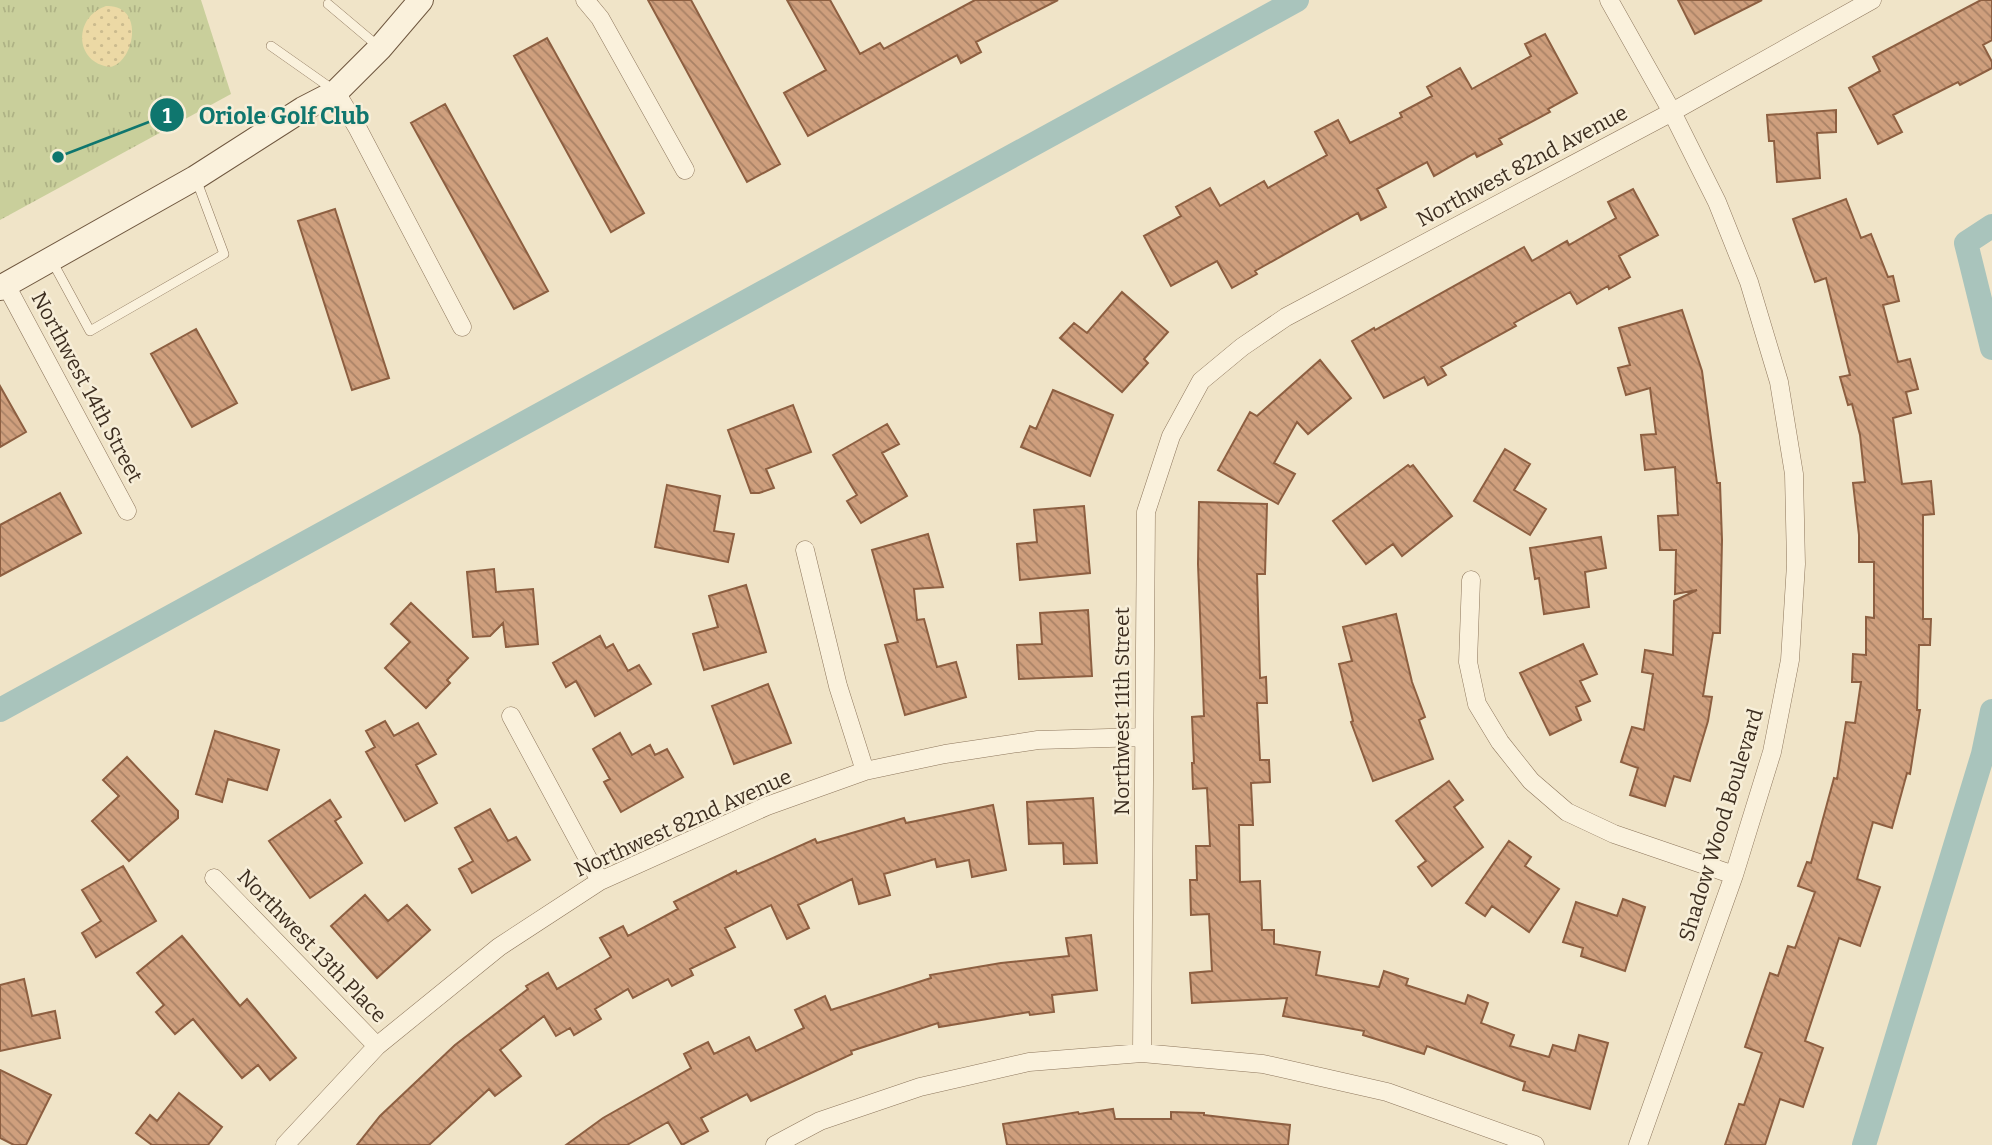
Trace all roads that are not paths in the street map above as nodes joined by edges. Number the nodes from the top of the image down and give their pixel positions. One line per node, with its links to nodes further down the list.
1 (421, 0): 7 (street)
2 (585, 0): 10 (street)
3 (1609, 0): 9 (street, Shadow Wood Boulevard)
4 (1871, 0): 9 (street, Northwest 82nd Avenue)
5 (328, 4): 7 (lane)
6 (271, 46): 8 (lane)
7 (380, 48): 8 (street)
8 (336, 92): 11 (street); 14 (street)
9 (1672, 112): 15 (street, Northwest 82nd Avenue); 22 (street, Shadow Wood Boulevard)
10 (685, 170)
11 (195, 178): 12 (street); 12 (lane)
12 (51, 260): 13 (street)
13 (3, 286): 16 (street, Northwest 14th Street)
14 (462, 327)
15 (1201, 381): 20 (street, Northwest 11th Street)
16 (127, 511)
17 (805, 550): 21 (street)
18 (1471, 580): 22 (street)
19 (511, 716): 24 (street)
20 (1144, 737): 21 (street, Northwest 82nd Avenue); 26 (street, Northwest 11th Street)
21 (865, 771): 24 (street, Northwest 82nd Avenue)
22 (1734, 875): 30 (street, Shadow Wood Boulevard)
23 (214, 878): 25 (street, Northwest 13th Place)
24 (600, 881): 25 (street, Northwest 82nd Avenue)
25 (377, 1046): 27 (street, Northwest 82nd Avenue)
26 (1142, 1053): 28 (street); 29 (street)
27 (285, 1145)
28 (775, 1145)
29 (1535, 1145)
30 (1638, 1145)

